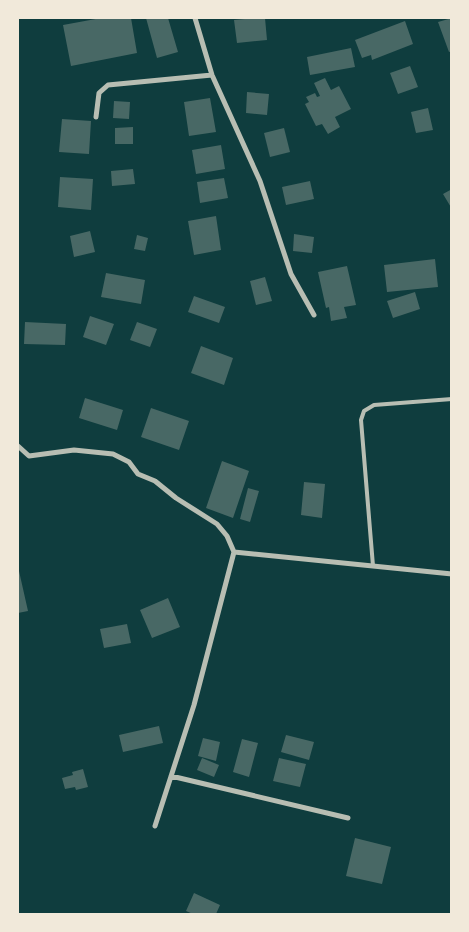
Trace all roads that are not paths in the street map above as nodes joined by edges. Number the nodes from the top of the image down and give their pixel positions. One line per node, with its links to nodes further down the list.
1 (195, 18): 2 (street)
2 (212, 75): 3 (street); 4 (street)
3 (96, 117)
4 (314, 315)
5 (452, 400): 8 (lane)
6 (18, 446): 7 (street)
7 (234, 552): 8 (street); 10 (street)
8 (373, 566): 9 (street)
9 (452, 574)
10 (171, 776): 11 (street); 12 (street)
11 (348, 818)
12 (155, 826)

